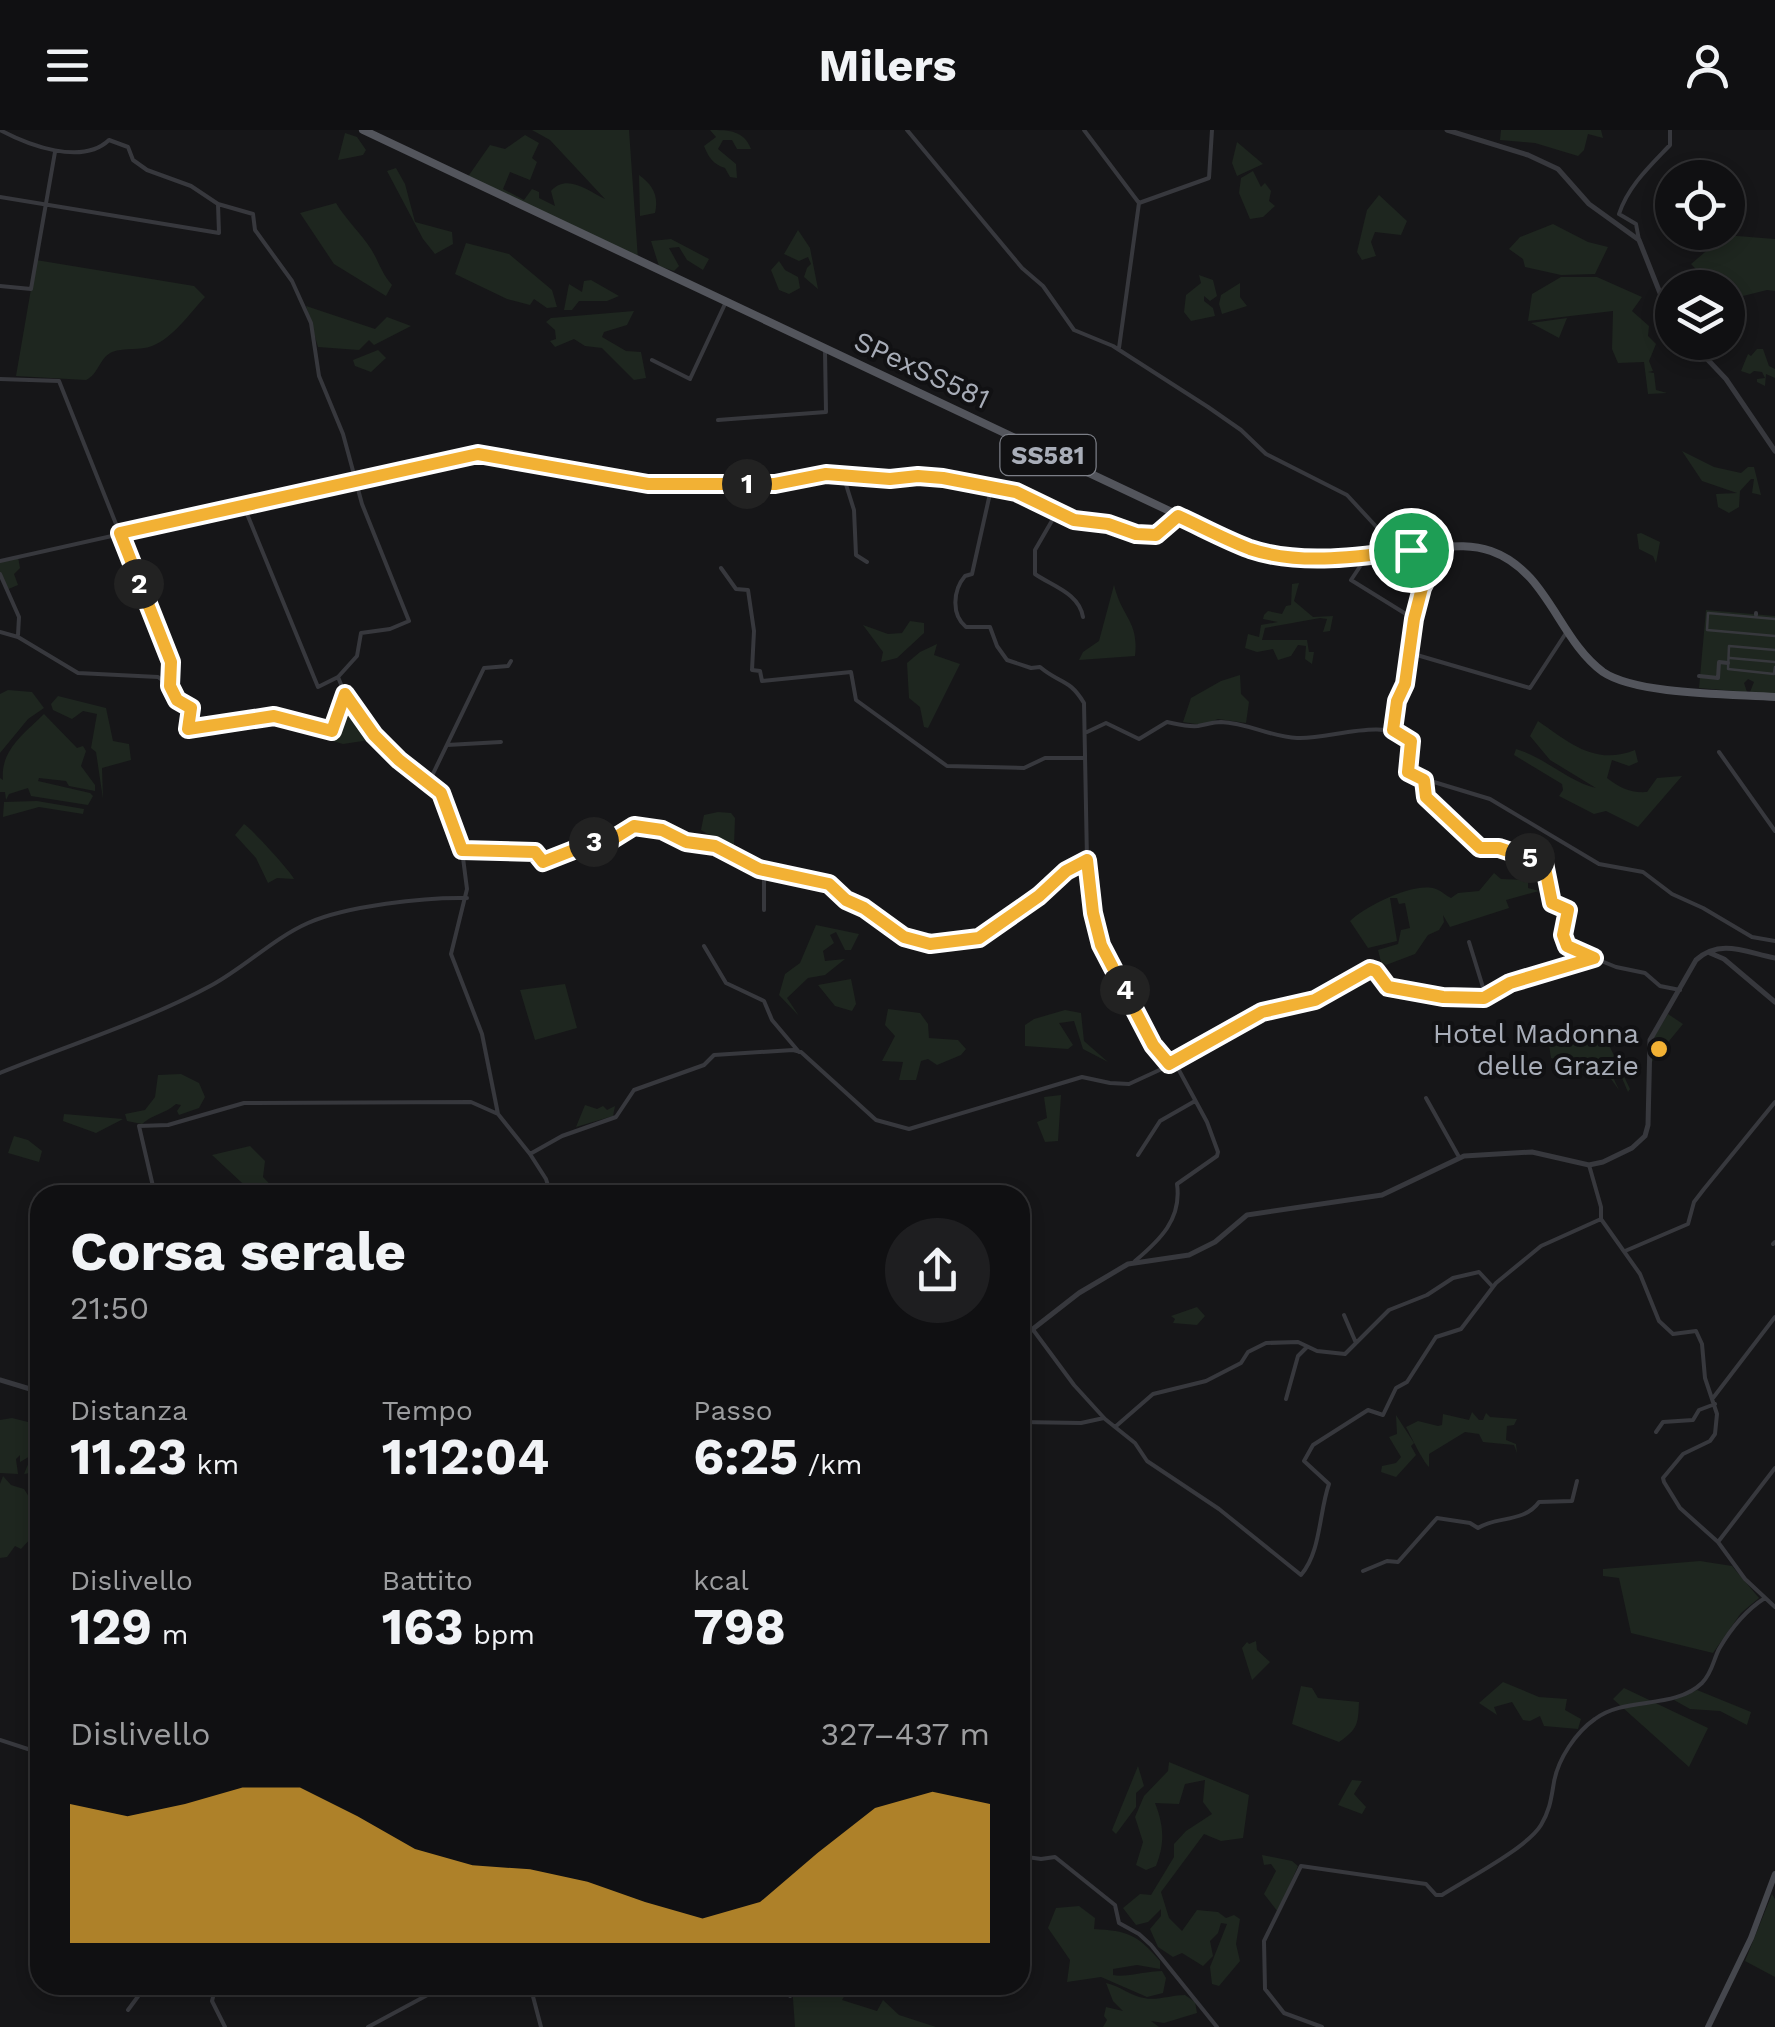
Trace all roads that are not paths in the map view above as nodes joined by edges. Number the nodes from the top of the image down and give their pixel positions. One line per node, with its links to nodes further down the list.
1 (0, 130): 8 (street)
2 (362, 130): 18 (main road, SPexSS581 / SS581)
3 (907, 130): 20 (street)
4 (1084, 130): 10 (street)
5 (1212, 130): 10 (street)
6 (1446, 130): 14 (street)
7 (1670, 130): 13 (street)
8 (56, 150): 11 (street); 12 (street)
9 (0, 197): 12 (street)
10 (1139, 203): 20 (street)
11 (218, 204): 12 (street); 27 (street)
12 (45, 205): 17 (street)
13 (1619, 214): 14 (street); 15 (street)
14 (1610, 218): 15 (street)
15 (1640, 240): 16 (street)
16 (1655, 280)
17 (0, 286)
18 (726, 303): 19 (main road, SPexSS581 / SS581); 21 (street)
19 (825, 350): 24 (street); 31 (main road, SPexSS581 / SS581)
20 (1118, 350): 34 (street)
21 (652, 360)
22 (1708, 360): 25 (street)
23 (0, 379): 32 (street)
24 (718, 420)
25 (1774, 447)
26 (843, 475): 27 (street); 28 (street); 37 (street)
27 (356, 482): 29 (street); 57 (street)
28 (991, 489): 30 (street); 62 (street)
29 (244, 507): 32 (street); 57 (street)
30 (1057, 512): 31 (street); 40 (street)
31 (1178, 516): 35 (main road, SPexSS581 / SS581)
32 (120, 533): 36 (street); 58 (street)
33 (1430, 548): 34 (main road, SPexSS581 / SS581); 41 (street); 43 (main road, SPexSS581 / SS581)
34 (1411, 550): 35 (main road, SPexSS581 / SS581)
35 (1369, 553): 41 (street)
36 (0, 561)
37 (867, 562)
38 (722, 568): 66 (street)
39 (0, 574): 46 (street)
40 (1083, 617)
41 (1414, 619): 49 (street)
42 (1775, 619): 45 (street)
43 (1568, 630): 49 (street); 60 (main road, SPexSS581 / SS581)
44 (0, 632): 46 (street)
45 (1775, 636)
46 (18, 637): 58 (street)
47 (1753, 648): 48 (street); 50 (street); 51 (street)
48 (1775, 650)
49 (1410, 653): 61 (street)
50 (1728, 661): 51 (street); 54 (street); 56 (street)
51 (1752, 661): 53 (street); 54 (street)
52 (511, 662): 64 (street)
53 (1775, 664): 55 (street)
54 (1751, 671): 55 (street)
55 (1775, 674)
56 (1699, 676)
57 (338, 677): 59 (street)
58 (170, 686): 59 (street)
59 (345, 694): 68 (street)
60 (1775, 697)
61 (1393, 730): 62 (street); 67 (street)
62 (1087, 732): 66 (street)
63 (501, 742): 64 (street)
64 (447, 744): 68 (street)
65 (1719, 752): 69 (street)
66 (1086, 758): 71 (street)
67 (1424, 780): 75 (street); 79 (street)
68 (429, 782): 70 (street)
69 (1775, 831)
70 (462, 850): 72 (street); 73 (street)
71 (1087, 860): 72 (street); 85 (street)
72 (764, 870): 74 (street)
73 (467, 898): 86 (street); 90 (street)
74 (764, 910)
75 (1775, 941)
76 (1468, 942): 82 (street)
77 (704, 946): 84 (street)
78 (1717, 952): 80 (street); 81 (street); 83 (street)
79 (1594, 958): 81 (street); 82 (street)
80 (1775, 958)
81 (1680, 990): 94 (street)
82 (1486, 997): 85 (street)
83 (1775, 1002)
84 (799, 1052): 85 (street); 91 (street)
85 (1172, 1062): 88 (street)
86 (0, 1074)
87 (1426, 1098): 93 (street)
88 (1195, 1102): 92 (street); 99 (street)
89 (1775, 1102): 98 (street)
90 (498, 1114): 91 (street); 95 (street)
91 (530, 1154): 96 (street)
92 (1138, 1154)
93 (1458, 1157): 94 (street); 99 (street)
94 (1588, 1165): 97 (street)
95 (153, 1185)
96 (546, 1185)
97 (1601, 1219): 98 (street); 100 (street)
98 (1625, 1252): 110 (street)
99 (1136, 1261): 103 (street)
100 (1493, 1286): 105 (street); 113 (street)
101 (1344, 1315): 105 (street)
102 (1775, 1317): 110 (street)
103 (1034, 1331): 104 (street); 111 (street)
104 (1030, 1333)
105 (1356, 1342): 106 (street)
106 (1307, 1347): 109 (street); 113 (street)
107 (0, 1380): 108 (street)
108 (30, 1389)
109 (1286, 1399)
110 (1714, 1401): 114 (street); 117 (street)
111 (1104, 1418): 112 (street); 113 (street)
112 (1030, 1422)
113 (1115, 1427)
114 (1656, 1432)
115 (1775, 1468): 117 (street)
116 (1577, 1481): 118 (street)
117 (1718, 1542): 119 (street)
118 (1363, 1571)
119 (1765, 1598): 120 (street); 134 (street)
120 (1775, 1607)
121 (0, 1740): 122 (street)
122 (30, 1750)
123 (1030, 1856): 133 (street)
124 (1775, 1874): 135 (main road)
125 (139, 1995): 129 (street)
126 (214, 1995): 130 (street)
127 (427, 1995): 131 (street)
128 (533, 1995): 132 (street)
129 (128, 2010)
130 (225, 2027)
131 (368, 2027)
132 (541, 2027)
133 (1217, 2027)
134 (1322, 2027)
135 (1708, 2027)

